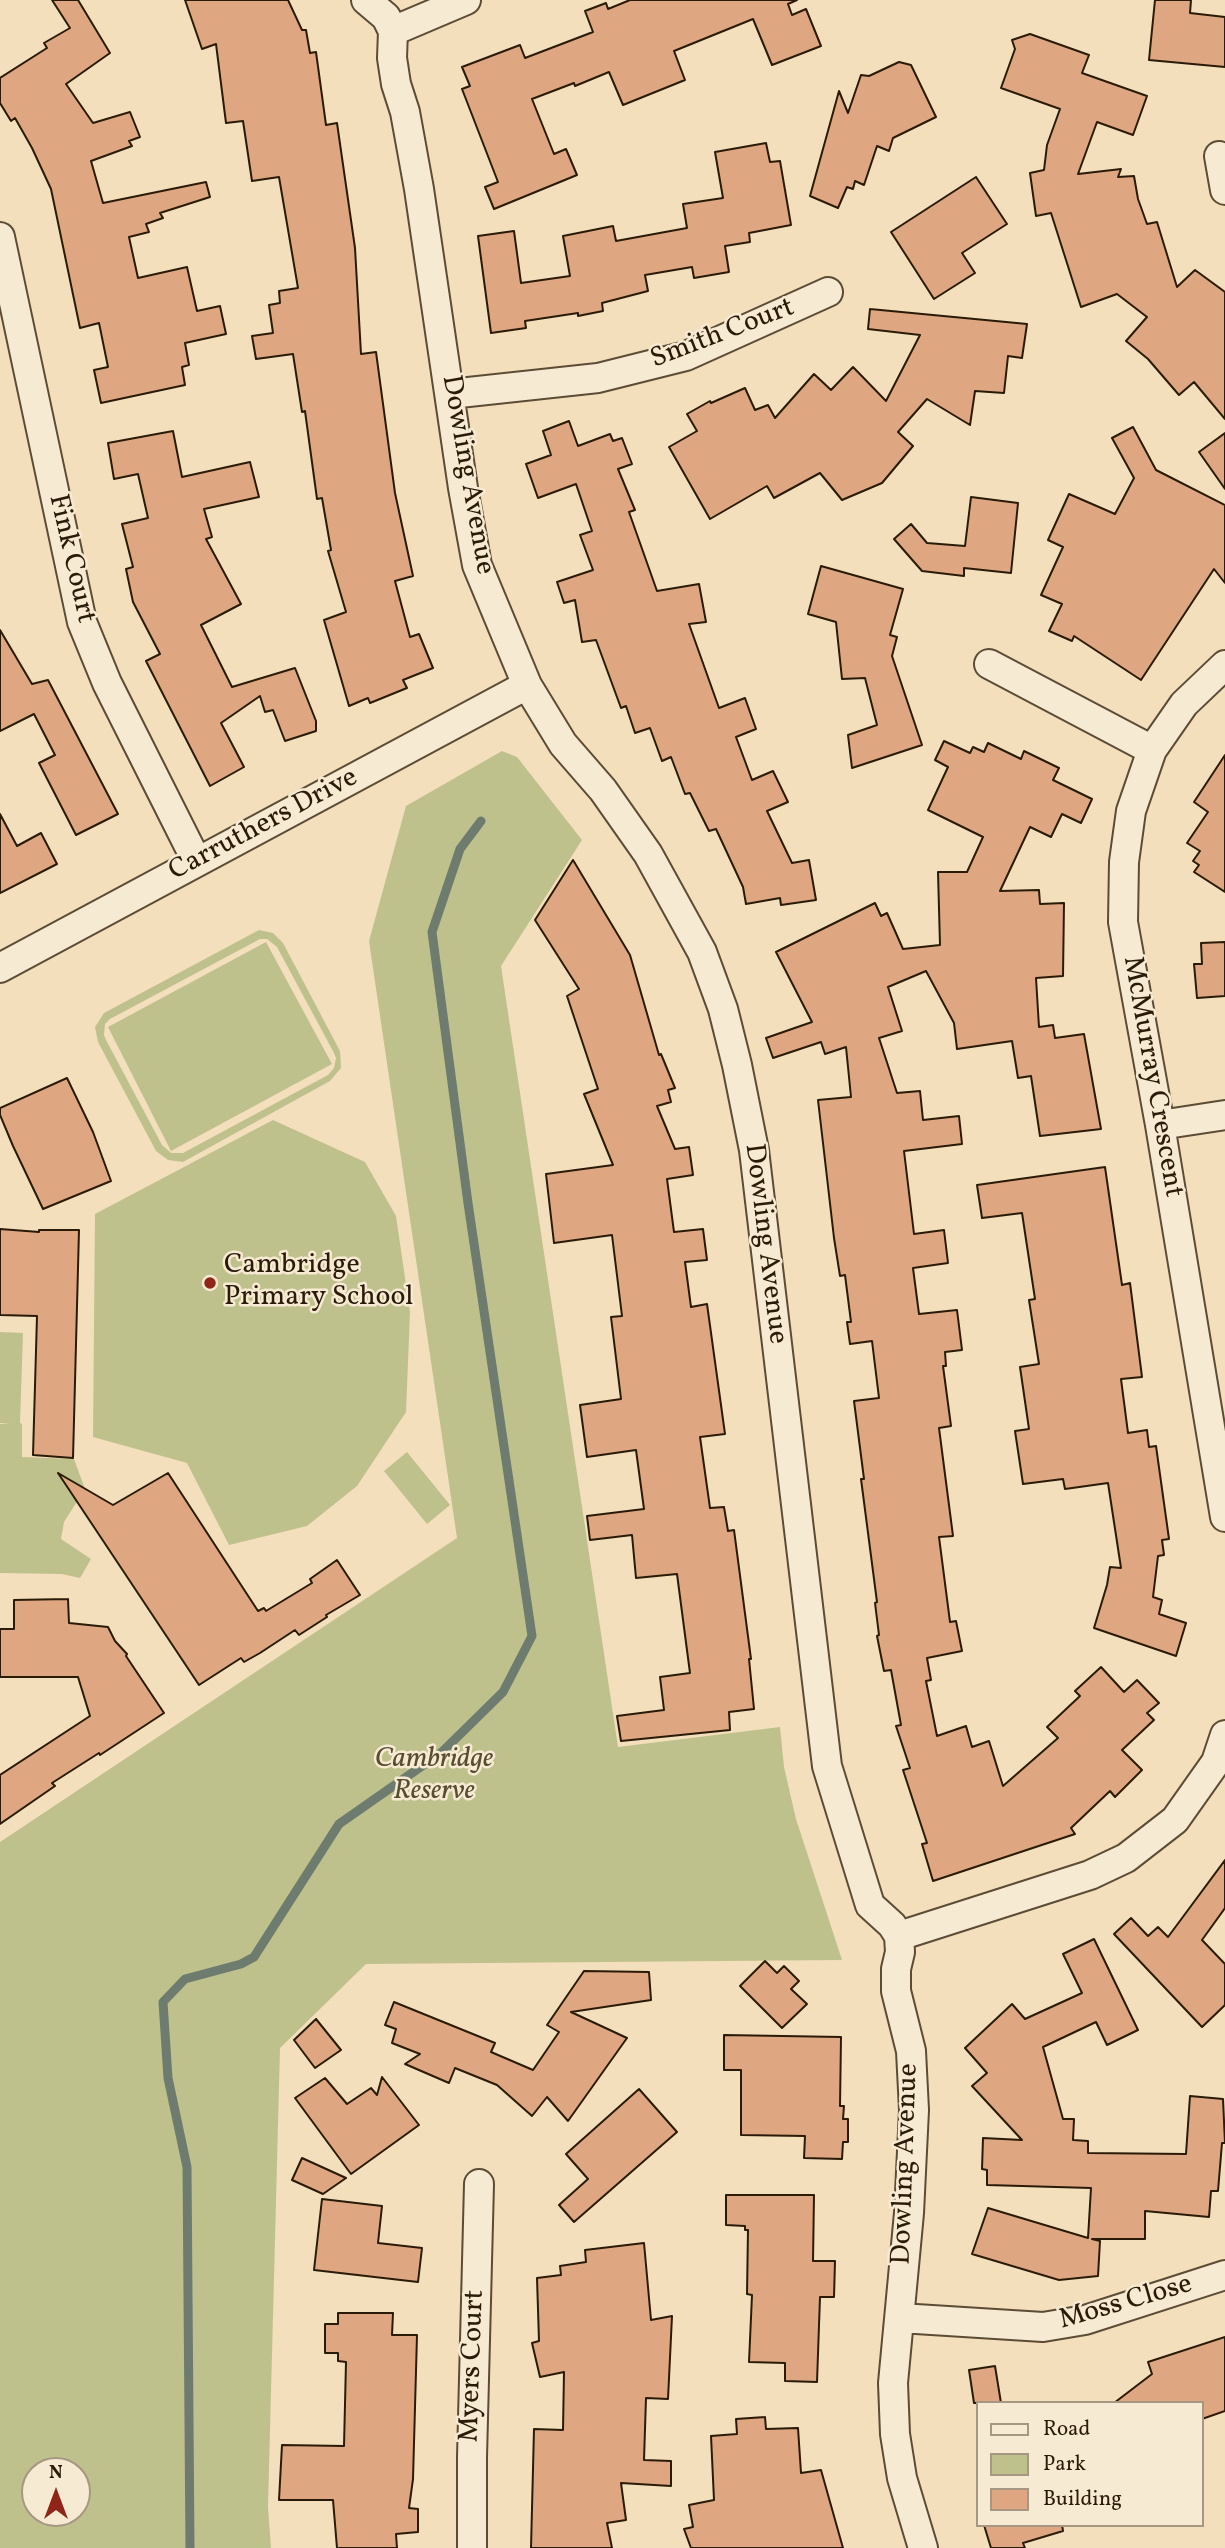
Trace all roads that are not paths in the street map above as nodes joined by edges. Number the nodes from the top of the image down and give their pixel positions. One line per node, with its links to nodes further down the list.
1 (366, 0): 3 (street)
2 (466, 0): 3 (street)
3 (393, 31): 8 (street, Dowling Avenue)
4 (1219, 156): 5 (street)
5 (1225, 190)
6 (0, 237): 13 (street, Fink Court)
7 (828, 292): 8 (street, Smith Court)
8 (450, 394): 11 (street, Dowling Avenue)
9 (989, 664): 12 (street)
10 (1225, 665): 12 (street, McMurray Crescent)
11 (527, 685): 13 (street, Carruthers Drive); 20 (street, Dowling Avenue)
12 (1152, 750): 16 (street, McMurray Crescent)
13 (197, 862): 14 (street, Carruthers Drive)
14 (0, 968)
15 (1225, 1115): 16 (street)
16 (1160, 1125): 17 (street, McMurray Crescent)
17 (1224, 1503)
18 (1225, 1734): 19 (street)
19 (1220, 1764): 20 (street)
20 (899, 1936): 23 (street, Dowling Avenue)
21 (480, 2185): 24 (street, Myers Court)
22 (1225, 2275): 23 (street, Moss Close)
23 (900, 2318): 25 (street, Dowling Avenue)
24 (472, 2548)
25 (923, 2548)

